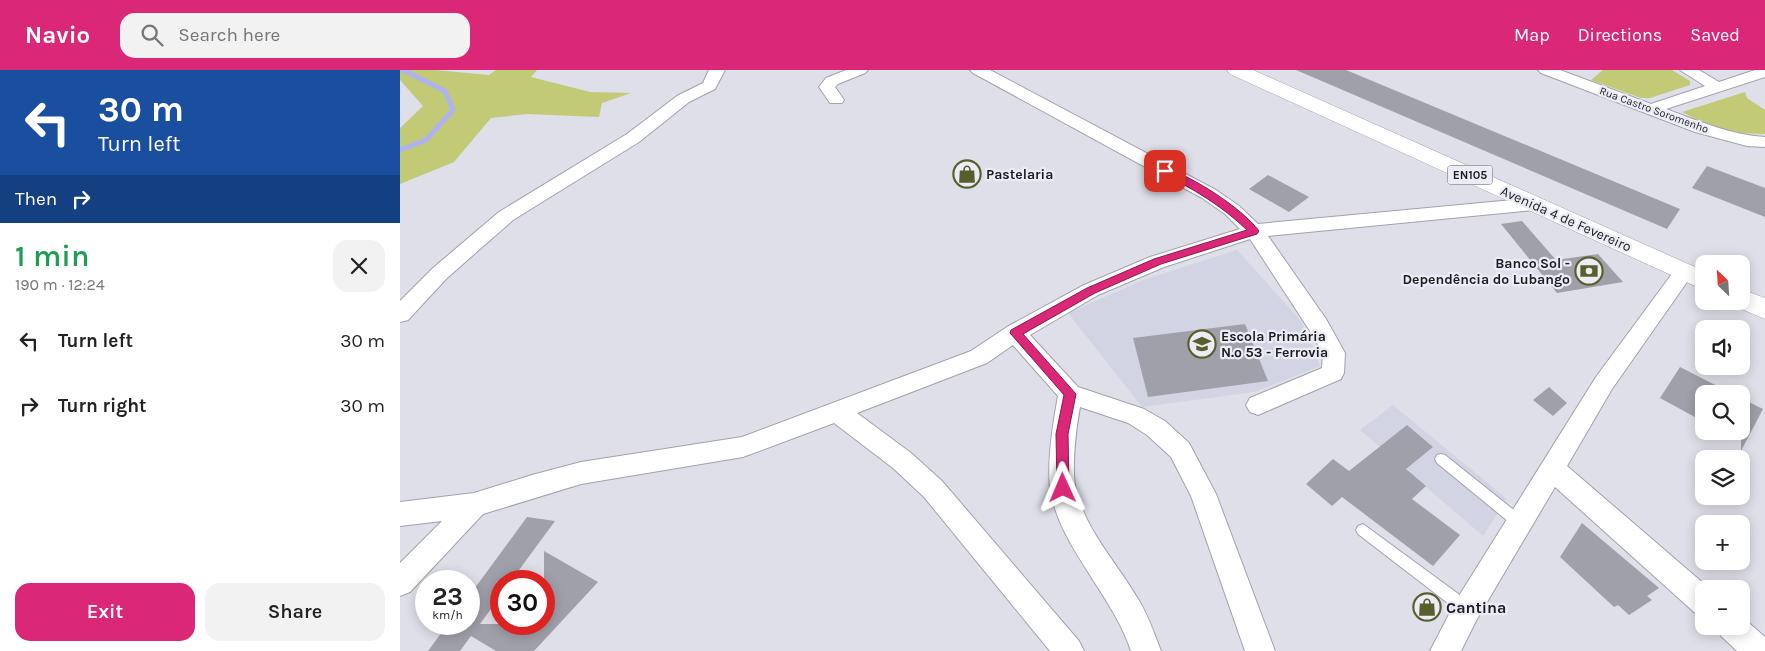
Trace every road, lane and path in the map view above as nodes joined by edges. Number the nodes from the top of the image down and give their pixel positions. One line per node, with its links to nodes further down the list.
1 (717, 70): 22 (street)
2 (860, 70): 10 (street)
3 (978, 70): 14 (street)
4 (1237, 70): 13 (main road, Avenida 4 de Fevereiro / EN105)
5 (1259, 70): 16 (main road, Avenida 4 de Fevereiro / EN105)
6 (1546, 70): 11 (street, Rua Castro Soromenho)
7 (1688, 70): 9 (street)
8 (1765, 72): 9 (street)
9 (1720, 88): 11 (street)
10 (836, 100)
11 (1651, 109): 12 (street, Rua Castro Soromenho)
12 (1765, 142)
13 (1532, 204): 14 (street); 15 (main road, Avenida 4 de Fevereiro / EN105)
14 (1254, 231): 23 (street); 25 (street)
15 (1695, 273)
16 (1695, 273)
17 (1695, 276): 28 (street)
18 (1750, 288): 19 (main road)
19 (1765, 294)
20 (1750, 302): 21 (main road)
21 (1765, 309)
22 (400, 314)
23 (1015, 333): 24 (street); 26 (street)
24 (1070, 394): 38 (street); 39 (street)
25 (1258, 405)
26 (836, 411): 29 (street); 37 (street)
27 (1441, 459): 31 (lane)
28 (1553, 469): 31 (street); 34 (street)
29 (474, 505): 30 (street); 33 (street)
30 (400, 514)
31 (1520, 523): 35 (street)
32 (1363, 530): 35 (lane)
33 (400, 583)
34 (1695, 594)
35 (1467, 609): 40 (street)
36 (1741, 635): 41 (street)
37 (1069, 651)
38 (1146, 651)
39 (1260, 651)
40 (1445, 651)
41 (1759, 651)

